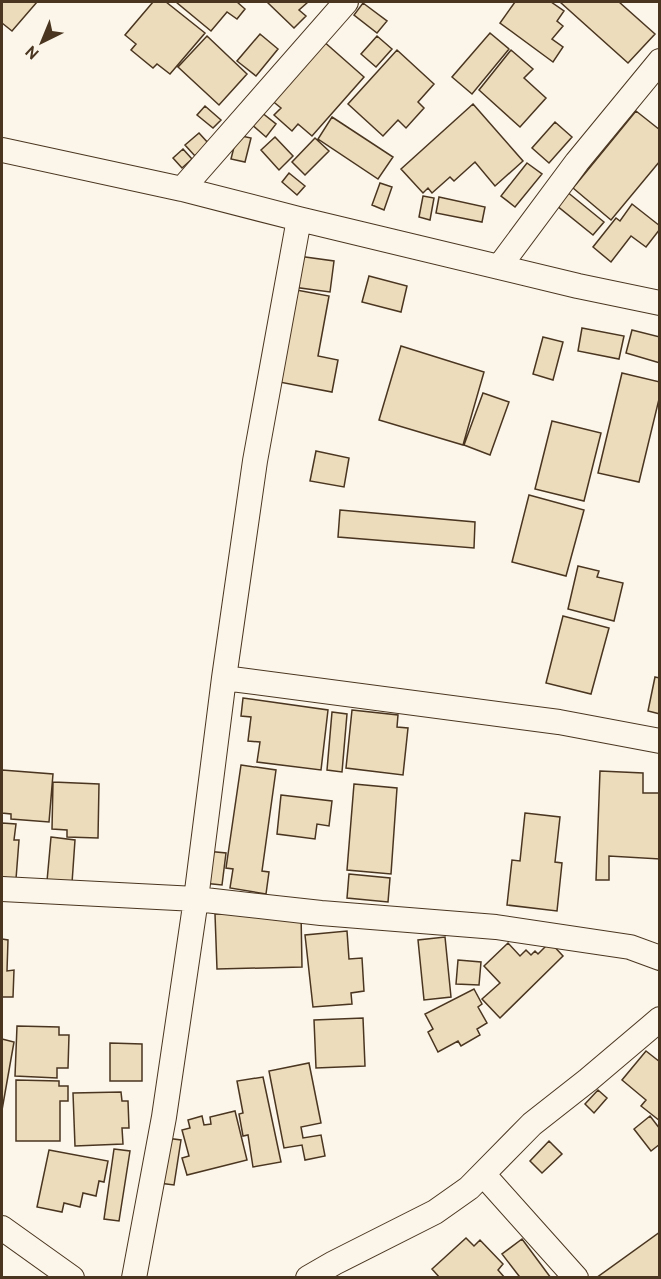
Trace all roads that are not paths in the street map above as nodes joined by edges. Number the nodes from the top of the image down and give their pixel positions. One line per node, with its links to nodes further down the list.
1 (346, 2): 4 (street)
2 (660, 61): 6 (street)
3 (2, 150): 4 (street)
4 (182, 189): 5 (street)
5 (299, 219): 6 (street); 8 (street)
6 (499, 267): 7 (street)
7 (660, 303)
8 (224, 678): 9 (street); 11 (street)
9 (660, 741)
10 (2, 889): 11 (street)
11 (196, 899): 12 (street); 17 (street)
12 (660, 958)
13 (660, 1018): 14 (street)
14 (483, 1174): 18 (street); 19 (street)
15 (2, 1228): 16 (street)
16 (72, 1278)
17 (134, 1278)
18 (308, 1278)
19 (576, 1278)

